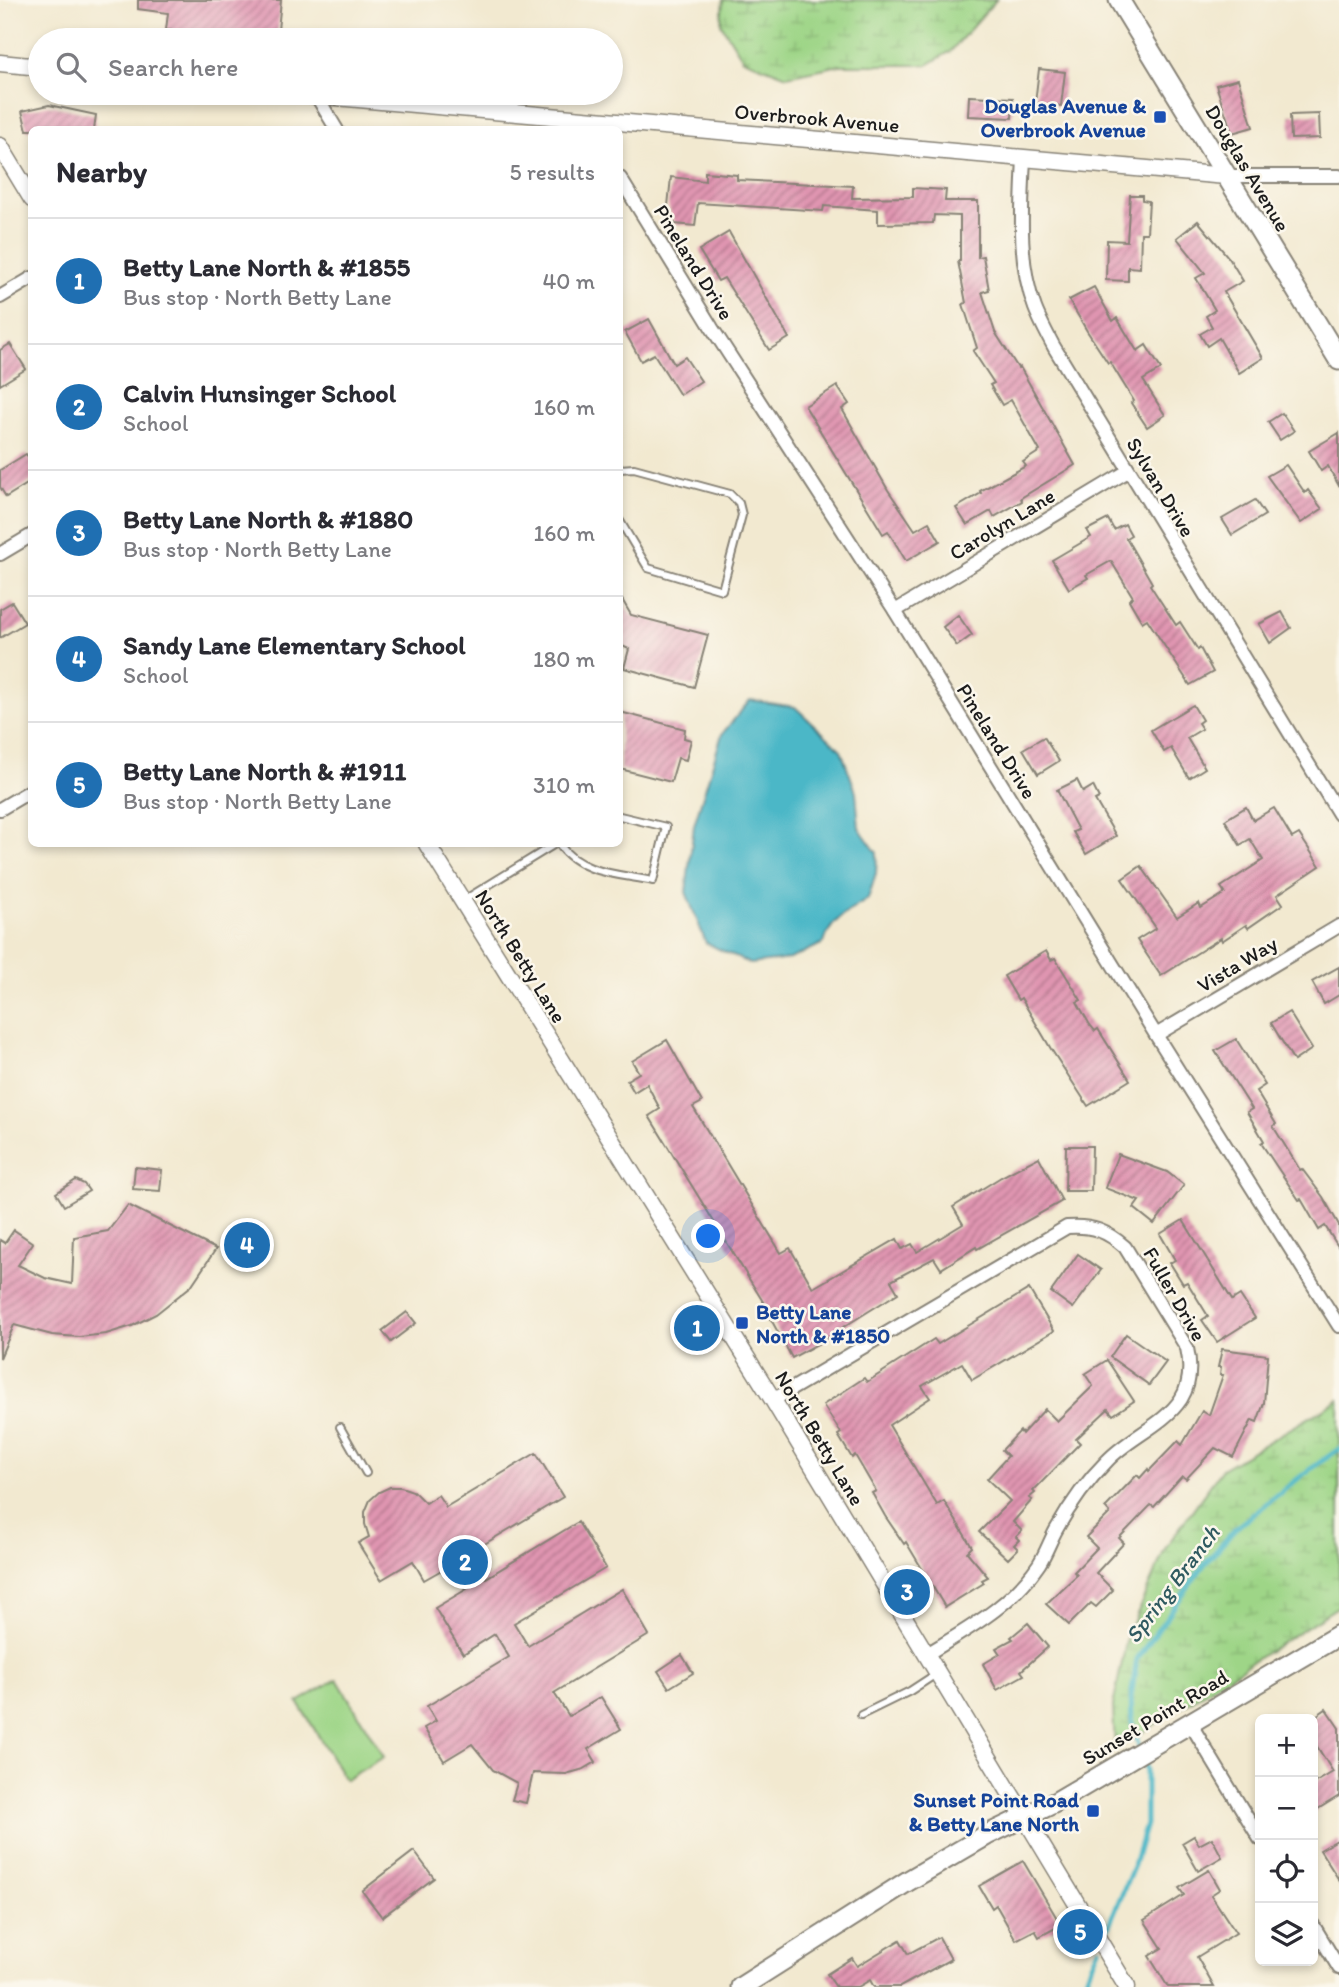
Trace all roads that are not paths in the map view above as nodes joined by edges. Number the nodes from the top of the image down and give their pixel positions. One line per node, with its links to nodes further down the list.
1 (1119, 0): 12 (main road, Douglas Avenue)
2 (0, 63): 3 (street)
3 (28, 66)
4 (322, 105): 7 (street)
5 (409, 105): 6 (street, Overbrook Avenue)
6 (587, 124): 8 (street, Overbrook Avenue)
7 (335, 126)
8 (613, 126)
9 (623, 127): 11 (street, Overbrook Avenue)
10 (0, 146): 15 (street)
11 (1024, 157): 12 (street, Overbrook Avenue); 20 (street, Sylvan Drive)
12 (1226, 176): 13 (street, Overbrook Avenue); 18 (main road, Douglas Avenue)
13 (1339, 176)
14 (623, 182): 24 (street, Pineland Drive)
15 (28, 193)
16 (28, 280): 17 (street)
17 (0, 297)
18 (1339, 360)
19 (623, 469): 21 (lane)
20 (1128, 471): 24 (street, Carolyn Lane); 27 (street, Sylvan Drive)
21 (623, 526)
22 (28, 537): 23 (street)
23 (0, 554)
24 (895, 611): 34 (street, Pineland Drive)
25 (28, 792): 26 (street)
26 (0, 809)
27 (1339, 814)
28 (623, 817): 31 (lane)
29 (429, 847): 32 (street, North Betty Lane)
30 (552, 847): 32 (lane)
31 (560, 847)
32 (462, 901): 36 (street, North Betty Lane)
33 (1339, 926): 34 (street, Vista Way)
34 (1156, 1035): 35 (street, Pineland Drive)
35 (1339, 1326)
36 (773, 1400): 40 (street, North Betty Lane); 40 (street, Fuller Drive)
37 (340, 1427): 38 (lane)
38 (366, 1473)
39 (1339, 1635): 43 (main road, Sunset Point Road)
40 (927, 1654): 41 (street, North Betty Lane)
41 (938, 1673): 42 (lane); 44 (street, North Betty Lane)
42 (861, 1715)
43 (1190, 1723): 44 (main road, Sunset Point Road); 45 (street)
44 (1023, 1816): 48 (main road, Sunset Point Road); 49 (street, North Betty Lane)
45 (1255, 1831)
46 (1318, 1933): 47 (street)
47 (1339, 1968)
48 (741, 1987)
49 (1128, 1987)

